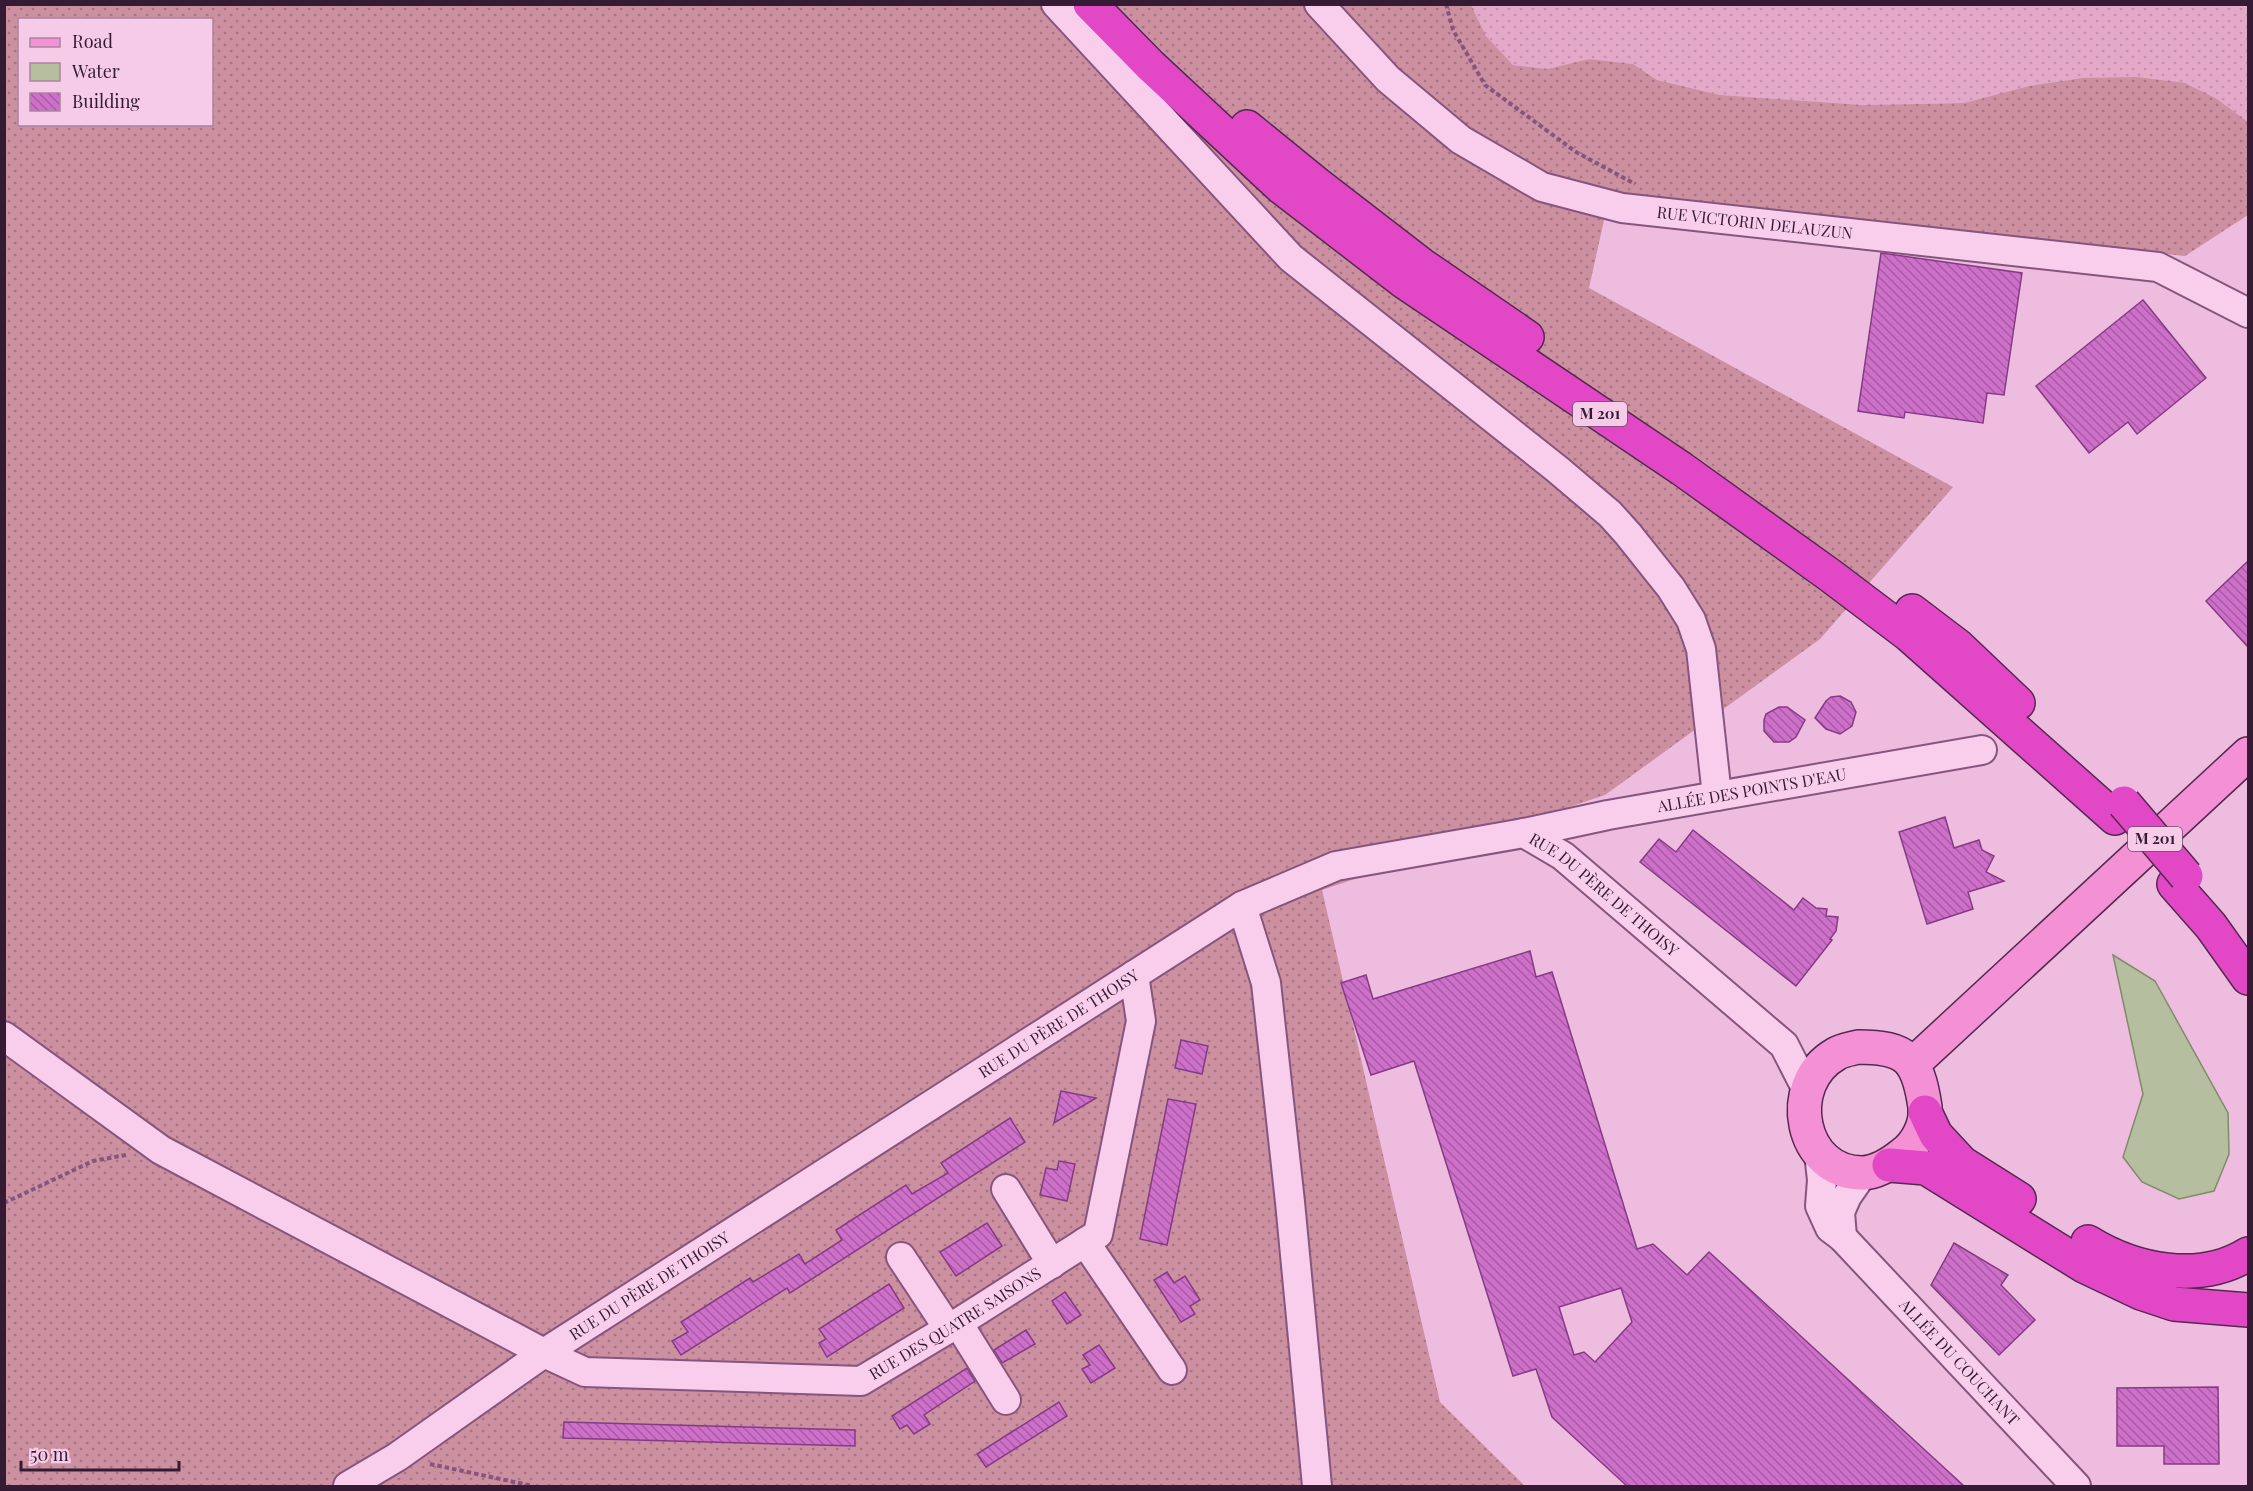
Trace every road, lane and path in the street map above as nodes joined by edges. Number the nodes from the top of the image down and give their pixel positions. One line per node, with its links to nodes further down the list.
1 (1056, 4): 10 (street)
2 (1090, 4): 11 (highway, M 201)
3 (1120, 4): 11 (highway, M 201)
4 (1319, 4): 7 (street, RUE VICTORIN DELAUZUN)
5 (1446, 4): 6 (path)
6 (1645, 190)
7 (2248, 313)
8 (1982, 750): 10 (street, ALLÉE DES POINTS D'EAU)
9 (2248, 754): 24 (main road)
10 (1717, 796): 12 (street, ALLÉE DES POINTS D'EAU)
11 (2119, 811): 13 (highway, M 201)
12 (1524, 833): 14 (street, RUE DU PÈRE DE THOISY); 22 (street, RUE DU PÈRE DE THOISY)
13 (2180, 880): 15 (highway, M 201); 16 (highway); 17 (highway, M 201)
14 (1242, 906): 18 (street, RUE DU PÈRE DE THOISY); 45 (street)
15 (2211, 926): 19 (highway, M 201); 20 (highway)
16 (2248, 937)
17 (2248, 959)
18 (1134, 975): 33 (street, RUE DES QUATRE SAISONS); 39 (street, RUE DU PÈRE DE THOISY)
19 (2248, 978)
20 (2248, 992)
21 (4, 1036): 27 (street, RUE DES QUATRE SAISONS)
22 (1784, 1045): 23 (street); 25 (street, RUE DU PÈRE DE THOISY)
23 (1836, 1053): 24 (main road); 25 (main road)
24 (1913, 1064): 26 (main road)
25 (1806, 1088): 28 (main road)
26 (1925, 1112): 29 (main road); 34 (highway)
27 (161, 1150): 31 (path); 39 (street, RUE DES QUATRE SAISONS)
28 (1819, 1153): 29 (main road); 32 (street, ALLÉE DU COUCHANT)
29 (1876, 1169): 32 (street); 37 (highway)
30 (1006, 1189): 36 (street)
31 (4, 1203)
32 (1842, 1237): 46 (street, ALLÉE DU COUCHANT)
33 (1085, 1242): 36 (street, RUE DES QUATRE SAISONS); 40 (street)
34 (2248, 1254)
35 (901, 1257): 38 (street)
36 (1052, 1264): 38 (street, RUE DES QUATRE SAISONS)
37 (2248, 1310)
38 (953, 1325): 39 (street, RUE DES QUATRE SAISONS); 41 (street)
39 (544, 1353): 42 (street, RUE DU PÈRE DE THOISY)
40 (1172, 1370)
41 (1006, 1400)
42 (397, 1457): 43 (street, RUE DU PÈRE DE THOISY); 44 (path)
43 (348, 1486)
44 (533, 1486)
45 (1317, 1486)
46 (2076, 1486)

